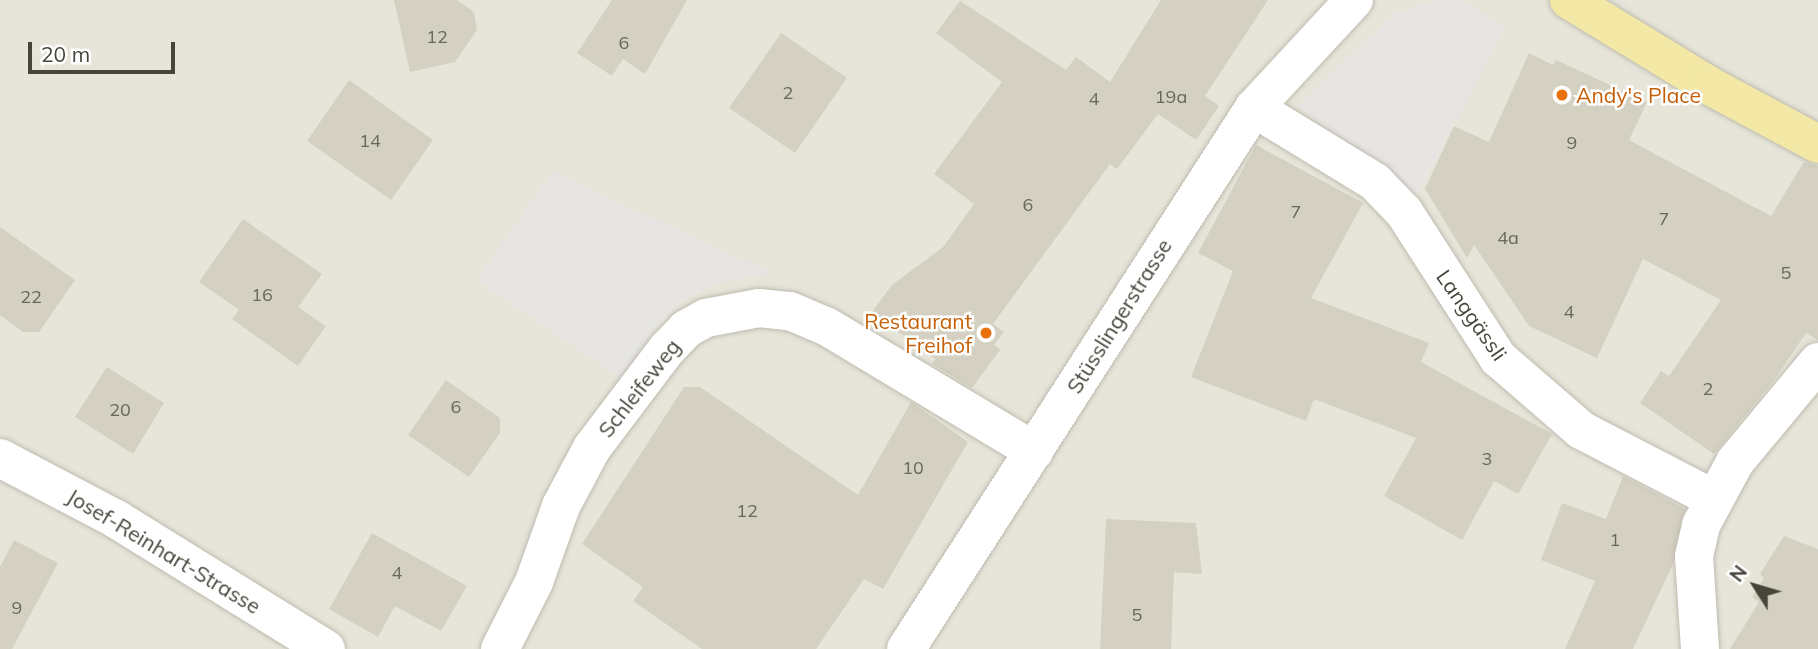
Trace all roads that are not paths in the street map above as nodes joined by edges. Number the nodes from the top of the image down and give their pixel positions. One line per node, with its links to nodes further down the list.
1 (1354, 0): 3 (street, Stüsslingerstrasse)
2 (1569, 0): 4 (main road)
3 (1254, 108): 6 (street, Stüsslingerstrasse); 8 (street, Langgässli)
4 (1818, 144)
5 (1818, 362): 8 (street)
6 (1034, 451): 10 (street, Schleifeweg); 11 (street, Stüsslingerstrasse)
7 (0, 458): 9 (street, Josef-Reinhart-Strasse)
8 (1713, 498): 12 (street)
9 (326, 649)
10 (500, 649)
11 (906, 649)
12 (1700, 649)

